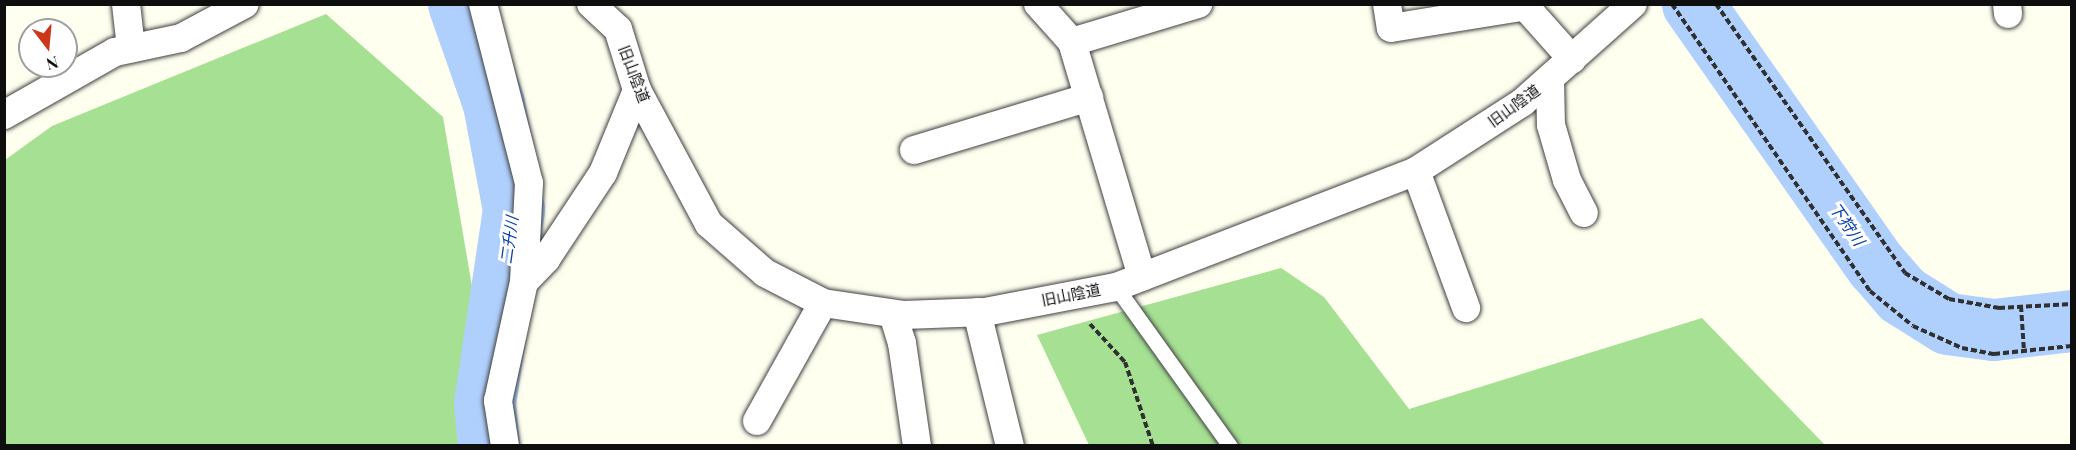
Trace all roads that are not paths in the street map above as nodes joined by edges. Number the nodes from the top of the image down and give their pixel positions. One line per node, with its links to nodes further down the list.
1 (126, 4): 11 (street)
2 (245, 4): 11 (street)
3 (483, 4): 20 (street)
4 (591, 4): 14 (street, 旧山陰道)
5 (1038, 4): 10 (street)
6 (1198, 4): 10 (street)
7 (1387, 4): 9 (street)
8 (1633, 4): 12 (street, 旧山陰道)
9 (1522, 6): 12 (street)
10 (1072, 42): 15 (street)
11 (131, 48): 16 (street)
12 (1572, 59): 13 (street, 旧山陰道)
13 (1550, 79): 18 (street, 旧山陰道); 19 (street)
14 (637, 90): 20 (street); 22 (street, 旧山陰道)
15 (1089, 97): 17 (street); 21 (street)
16 (4, 115)
17 (914, 150)
18 (1416, 171): 21 (street, 旧山陰道); 23 (street)
19 (1584, 213)
20 (524, 282): 27 (street)
21 (1129, 282): 24 (street, 旧山陰道); 30 (lane)
22 (823, 303): 25 (street, 旧山陰道); 26 (street)
23 (1466, 308)
24 (976, 312): 25 (street, 旧山陰道); 29 (street)
25 (893, 314): 28 (street)
26 (757, 421)
27 (505, 446)
28 (917, 446)
29 (1010, 446)
30 (1230, 446)

